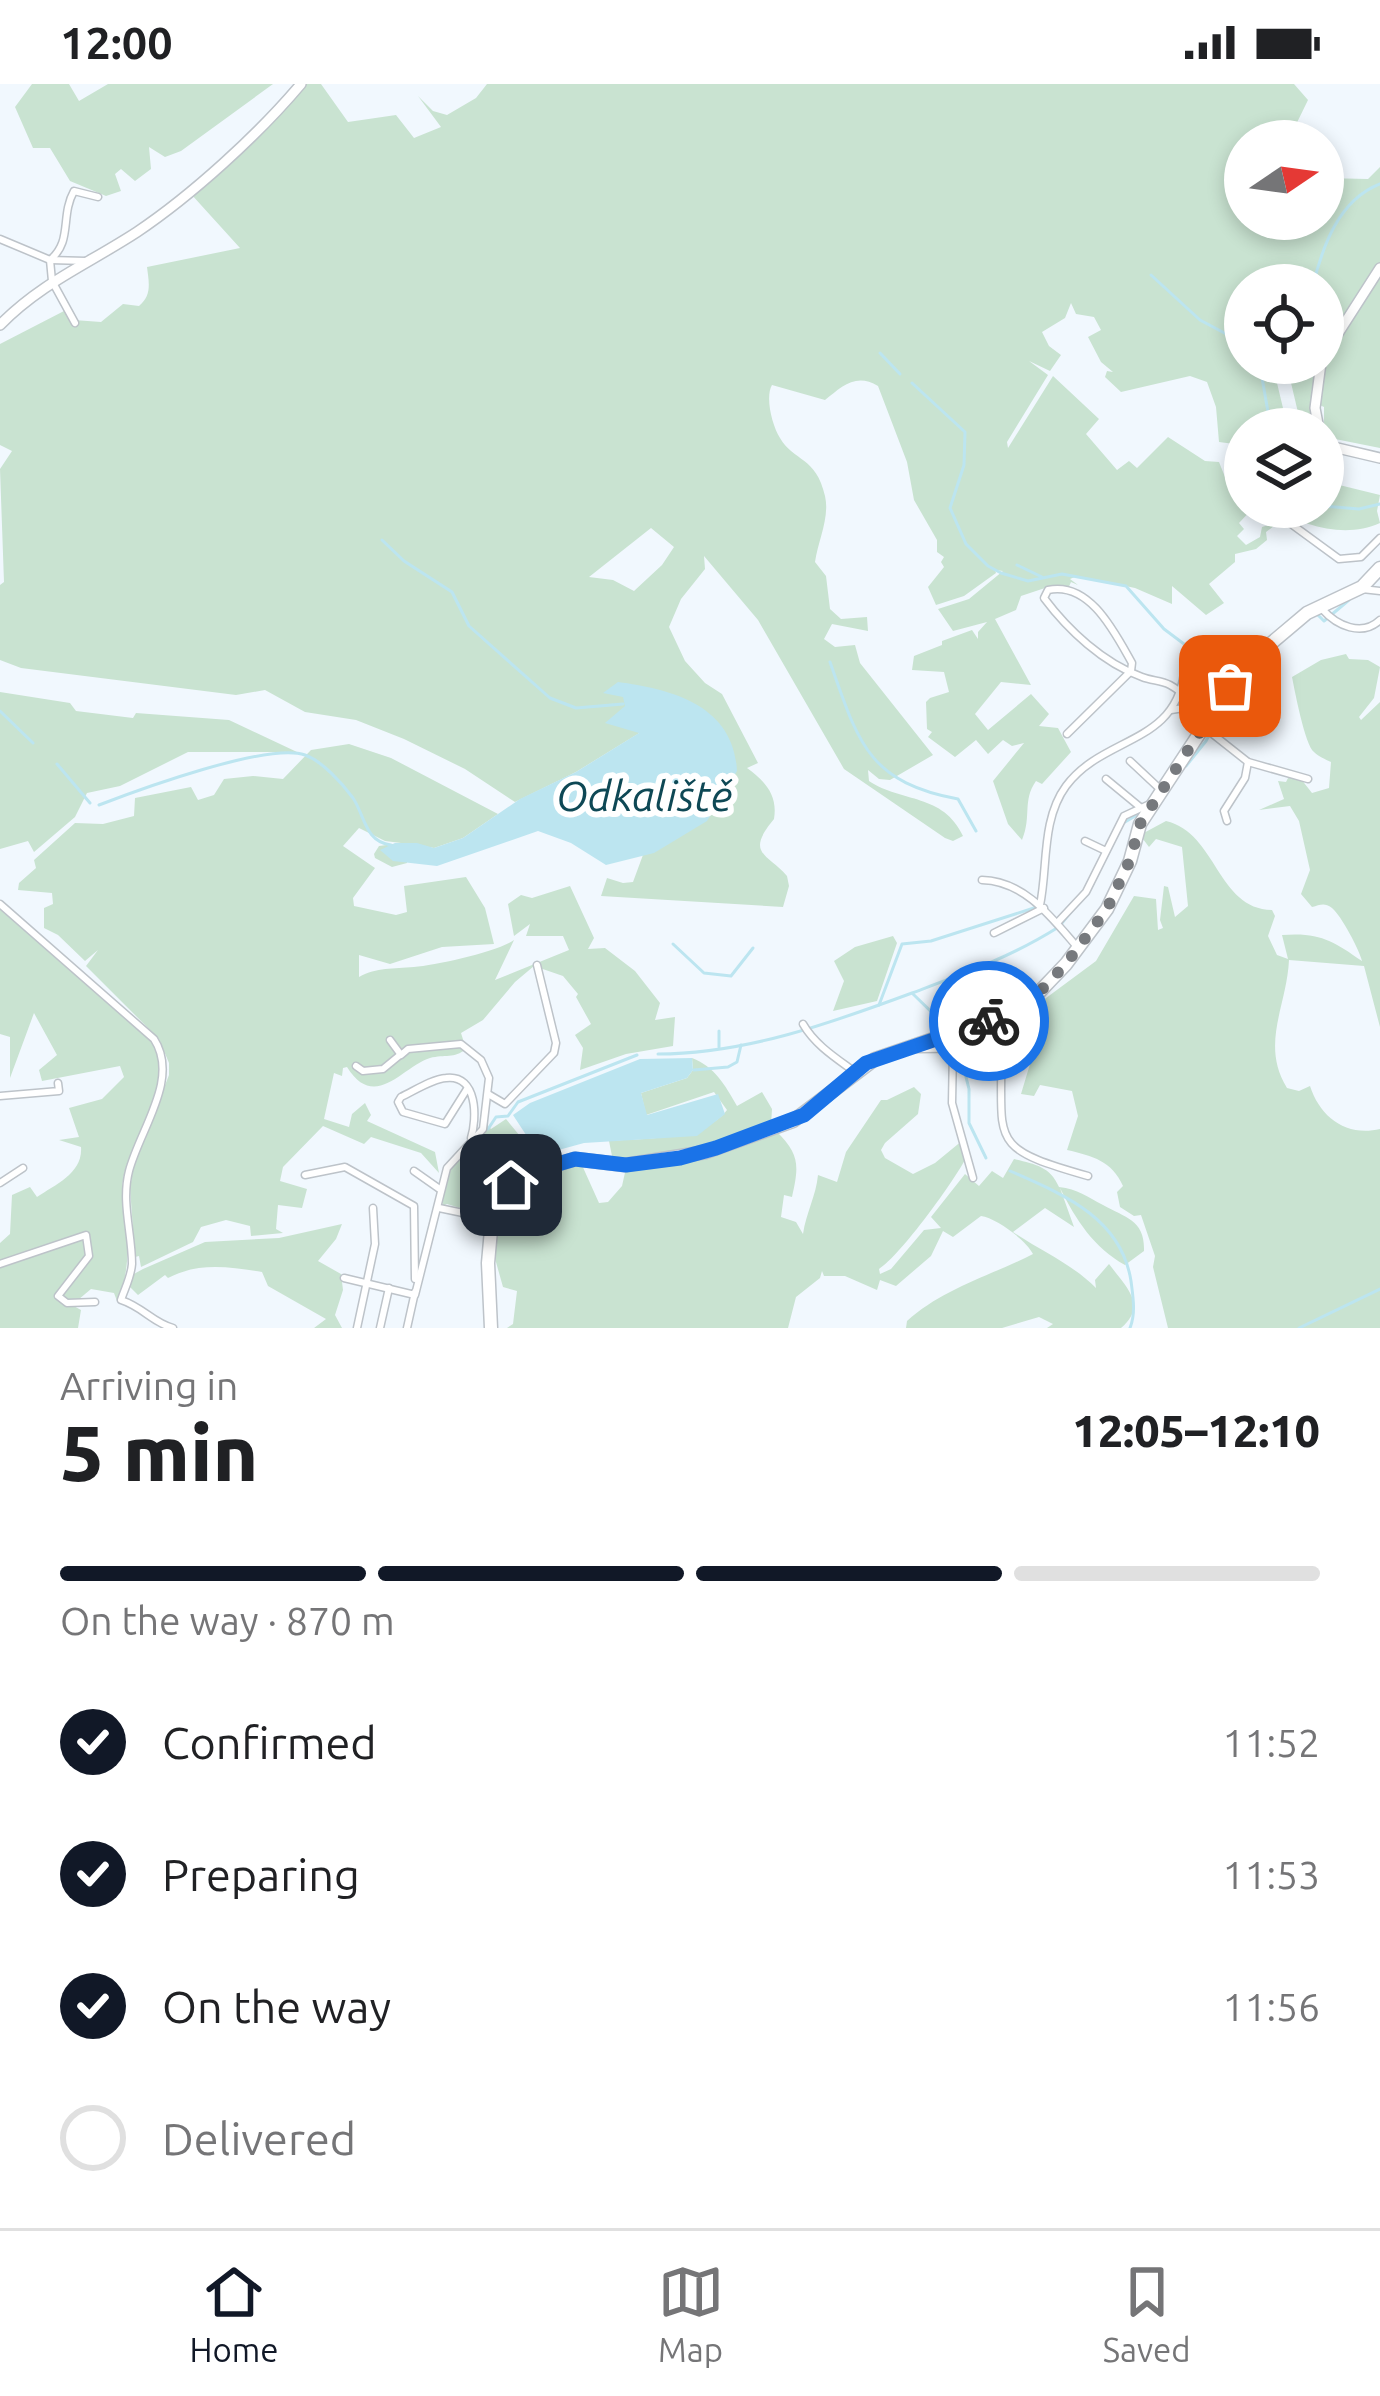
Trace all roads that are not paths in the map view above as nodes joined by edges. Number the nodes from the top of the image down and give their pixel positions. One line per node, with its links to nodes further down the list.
1 (301, 84): 5 (street)
2 (98, 197): 4 (street)
3 (0, 239): 4 (street)
4 (50, 260): 5 (street); 7 (street)
5 (90, 262): 7 (street)
6 (1380, 268): 10 (street)
7 (52, 281): 8 (street); 9 (street)
8 (75, 323)
9 (0, 325)
10 (1344, 325)
11 (1344, 450): 12 (street)
12 (1380, 458)
13 (1297, 528): 14 (street)
14 (1380, 538)
15 (1380, 568): 16 (main road)
16 (1358, 589): 17 (street); 18 (main road)
17 (1380, 591)
18 (1327, 613): 19 (street); 23 (main road)
19 (1380, 620)
20 (1193, 649): 23 (street)
21 (1131, 671): 21 (street); 24 (street); 29 (street)
22 (1184, 673): 24 (street)
23 (1227, 691): 27 (street); 28 (main road)
24 (1182, 692): 25 (street); 26 (street)
25 (1196, 706): 26 (street); 28 (street)
26 (1171, 710): 42 (street)
27 (1262, 713)
28 (1208, 723): 31 (street); 34 (main road)
29 (1067, 734)
30 (1130, 761): 34 (street)
31 (1248, 762): 33 (street); 36 (street)
32 (1106, 779): 34 (street)
33 (1308, 779)
34 (1151, 800): 37 (street); 45 (main road)
35 (1108, 820): 37 (street)
36 (1227, 821)
37 (1118, 826): 39 (street)
38 (1085, 841): 39 (street)
39 (1106, 851): 43 (street)
40 (982, 880): 42 (street)
41 (0, 904): 77 (street)
42 (1042, 907): 43 (street); 44 (street)
43 (1058, 923): 45 (street)
44 (994, 933)
45 (1078, 948): 47 (main road)
46 (537, 965): 58 (street)
47 (1016, 1012): 50 (main road); 51 (street)
48 (805, 1027): 55 (street)
49 (390, 1040): 53 (street)
50 (907, 1048): 52 (street); 55 (main road)
51 (1001, 1048): 52 (street); 64 (street)
52 (953, 1050): 65 (street)
53 (401, 1055): 54 (street); 58 (street)
54 (356, 1066)
55 (855, 1072): 70 (main road)
56 (58, 1083): 59 (street)
57 (467, 1089): 57 (street); 60 (street)
58 (488, 1094): 60 (street)
59 (0, 1096)
60 (470, 1142): 67 (street)
61 (23, 1168): 66 (street)
62 (414, 1172): 67 (street)
63 (305, 1175): 75 (street)
64 (1088, 1176)
65 (974, 1178)
66 (0, 1183)
67 (442, 1190): 69 (street)
68 (373, 1208): 73 (street)
69 (439, 1208): 70 (street); 75 (street)
70 (492, 1219): 81 (main road)
71 (0, 1264): 76 (street)
72 (344, 1278): 73 (street)
73 (368, 1284): 74 (street); 78 (street)
74 (389, 1288): 75 (street); 79 (street)
75 (415, 1295): 80 (street)
76 (95, 1302)
77 (173, 1328)
78 (357, 1328)
79 (380, 1328)
80 (407, 1328)
81 (491, 1328)

